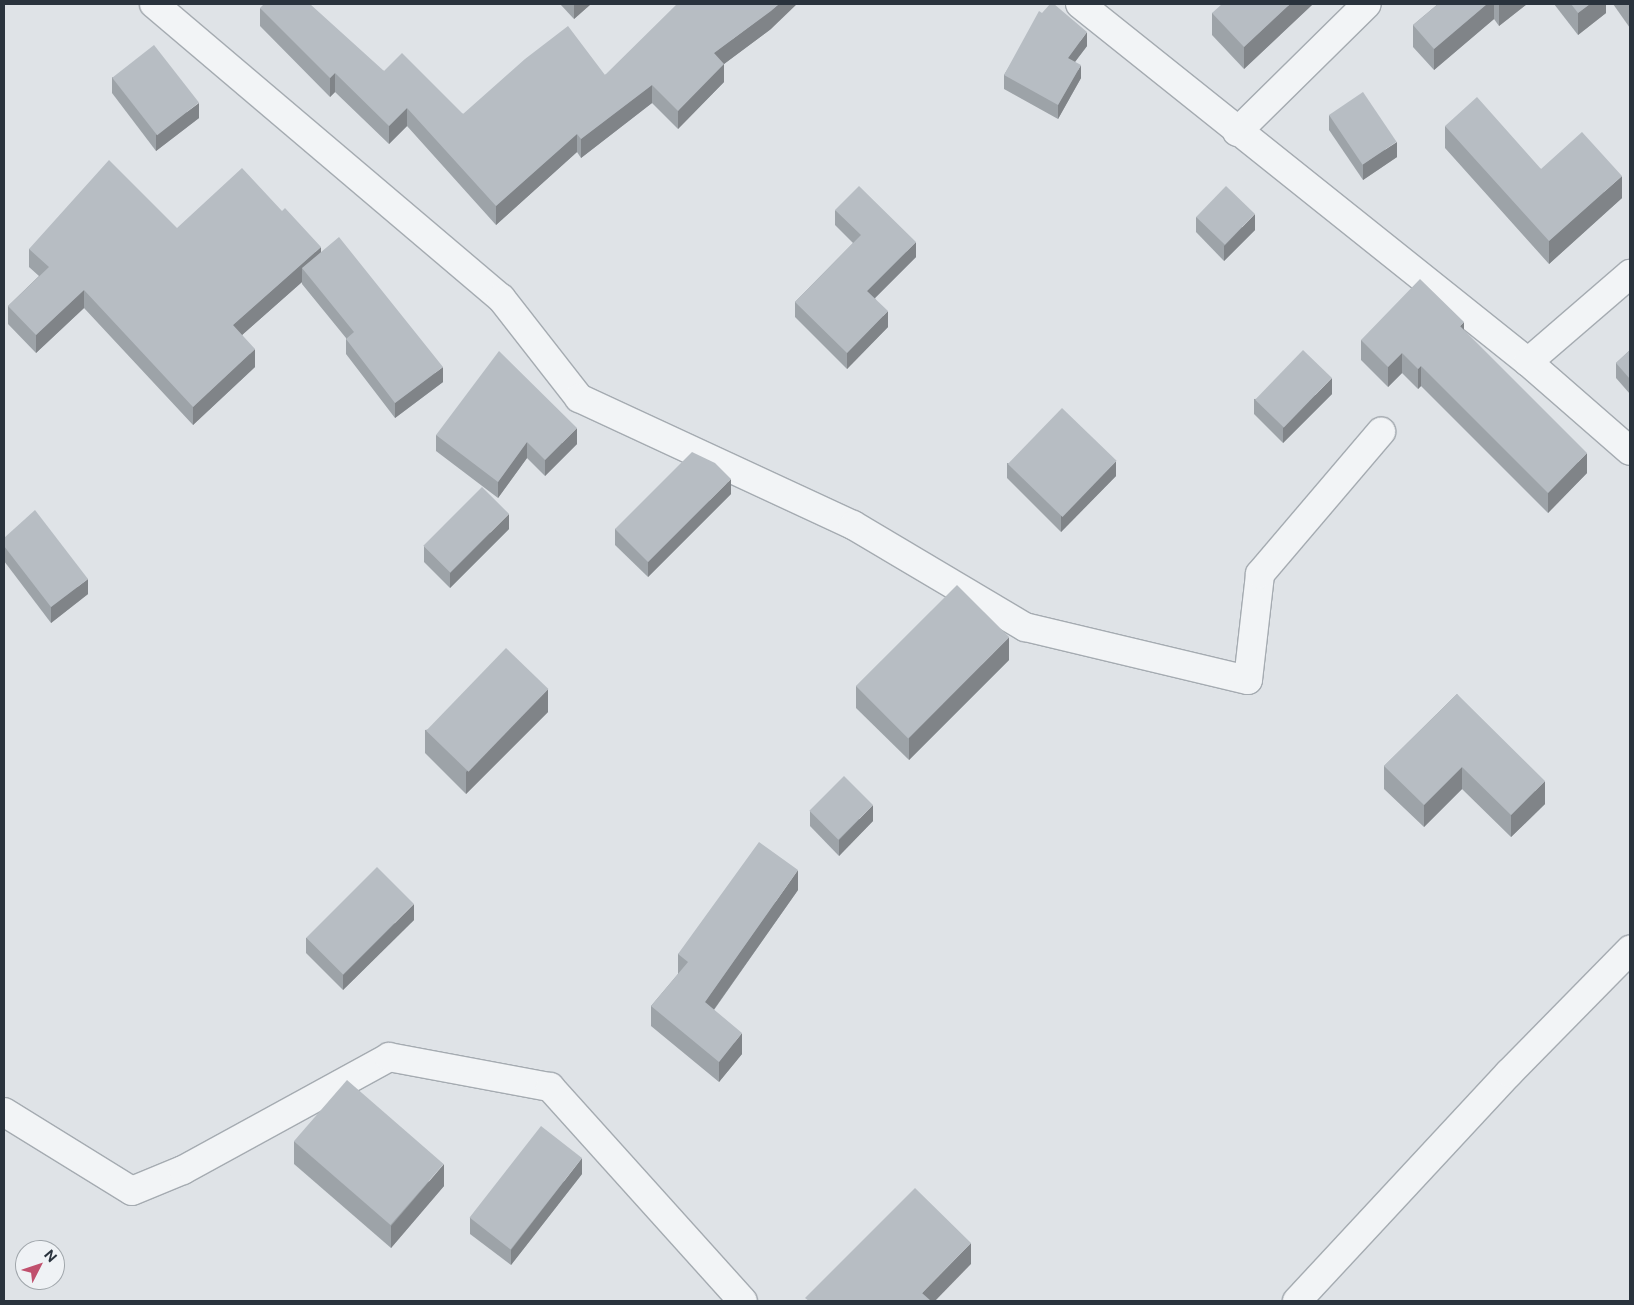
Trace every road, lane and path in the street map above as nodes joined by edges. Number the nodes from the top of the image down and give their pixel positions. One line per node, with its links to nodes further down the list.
1 (154, 4): 7 (street)
2 (1080, 4): 4 (street)
3 (1367, 4): 4 (street)
4 (1237, 132): 6 (street)
5 (1630, 274): 6 (street)
6 (1528, 362): 8 (street)
7 (1381, 432)
8 (1630, 451)
9 (1630, 950): 12 (street)
10 (4, 1112): 11 (street)
11 (743, 1301)
12 (1296, 1301)

